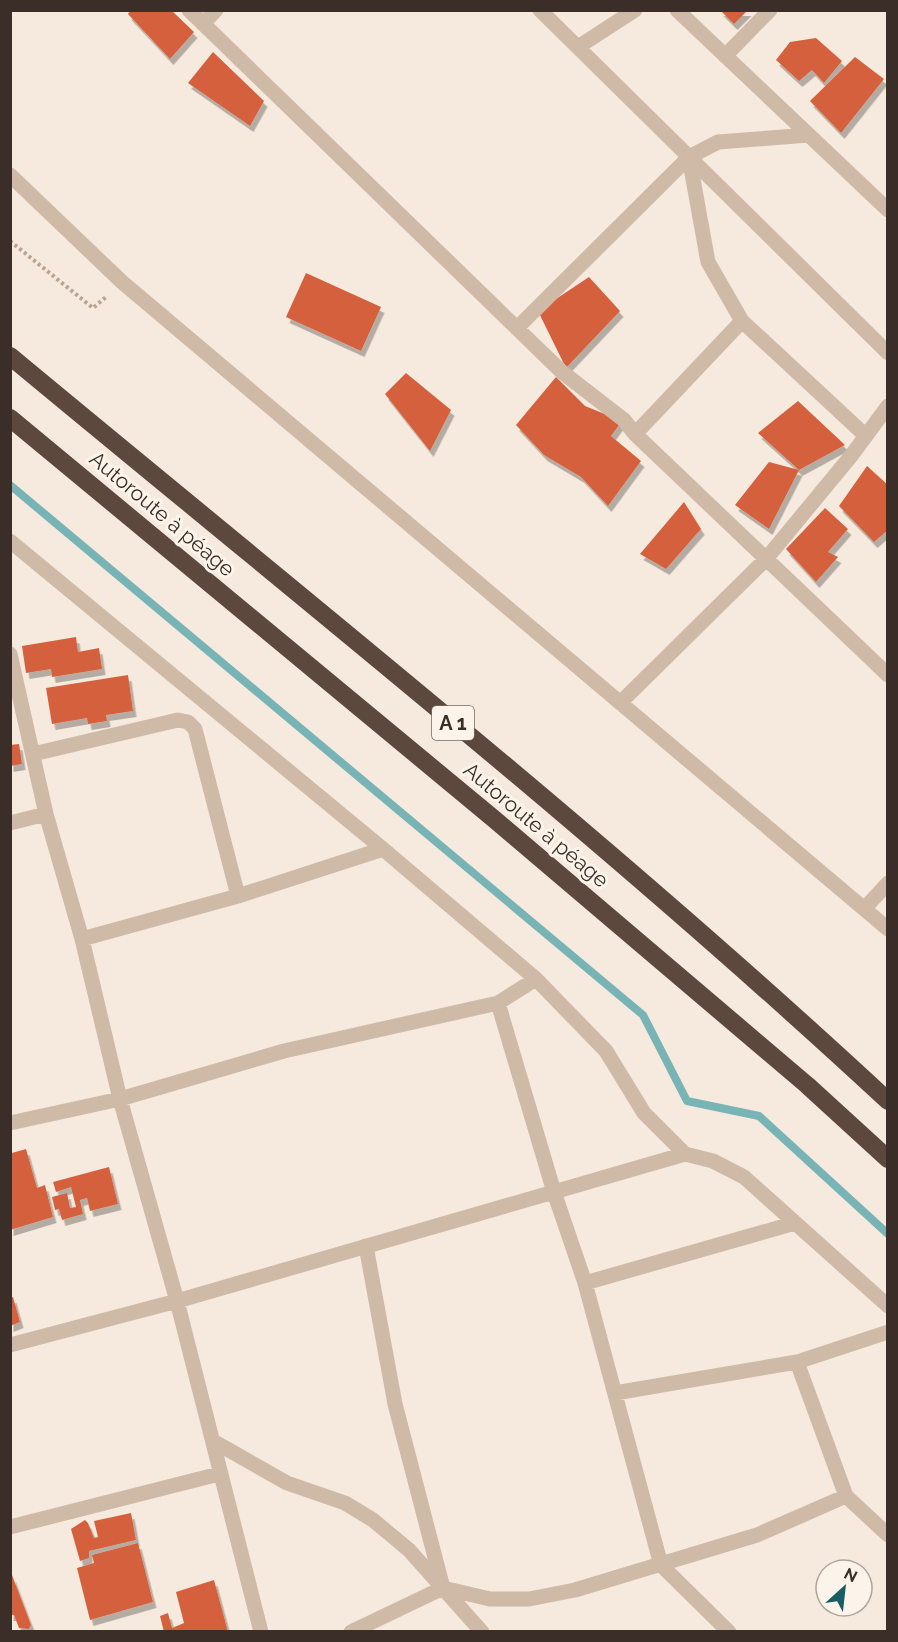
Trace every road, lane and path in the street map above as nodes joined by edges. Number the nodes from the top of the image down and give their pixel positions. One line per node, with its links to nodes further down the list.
1 (189, 10): 7 (street)
2 (216, 10): 7 (street)
3 (540, 10): 8 (street)
4 (635, 10): 8 (street)
5 (677, 10): 9 (street)
6 (770, 10): 9 (street)
7 (203, 24): 17 (street)
8 (578, 47): 11 (street)
9 (725, 56): 10 (street)
10 (808, 135): 11 (street); 13 (street)
11 (689, 157): 16 (street); 17 (street); 18 (street)
12 (10, 175): 15 (street)
13 (888, 210)
14 (10, 241): 15 (path)
15 (122, 282): 28 (street)
16 (742, 321): 22 (street); 23 (street)
17 (517, 328): 22 (street)
18 (888, 353)
19 (10, 356): 41 (highway, A 1)
20 (888, 406): 23 (street)
21 (10, 418): 44 (highway, Autoroute à péage / A 1)
22 (635, 434): 25 (street)
23 (866, 436): 25 (street)
24 (10, 542): 32 (street)
25 (765, 559): 27 (street); 28 (street)
26 (10, 654): 29 (street)
27 (888, 675)
28 (620, 703): 35 (street)
29 (33, 754): 30 (street); 34 (street)
30 (46, 814): 31 (street); 37 (street)
31 (10, 823)
32 (383, 849): 34 (street); 38 (street)
33 (888, 883): 35 (street)
34 (238, 896): 37 (street)
35 (865, 908): 36 (street)
36 (888, 929)
37 (82, 939): 40 (street)
38 (536, 979): 39 (street); 43 (street)
39 (498, 1003): 40 (street); 45 (street)
40 (120, 1099): 42 (street); 49 (street)
41 (888, 1101)
42 (10, 1123)
43 (685, 1154): 45 (street); 46 (street)
44 (888, 1159)
45 (554, 1192): 47 (street); 48 (street)
46 (795, 1223): 48 (street); 50 (street)
47 (366, 1246): 49 (street); 61 (street)
48 (585, 1283): 54 (street)
49 (177, 1300): 52 (street); 55 (street)
50 (888, 1306)
51 (888, 1332): 53 (street)
52 (10, 1345)
53 (797, 1362): 54 (street); 57 (street)
54 (615, 1393): 60 (street)
55 (213, 1441): 56 (street); 61 (street)
56 (219, 1474): 58 (street); 62 (street)
57 (846, 1496): 59 (street); 60 (street)
58 (10, 1527)
59 (888, 1535)
60 (661, 1565): 61 (street); 65 (street)
61 (443, 1588): 63 (street); 64 (street)
62 (261, 1632)
63 (351, 1632)
64 (482, 1632)
65 (729, 1632)

